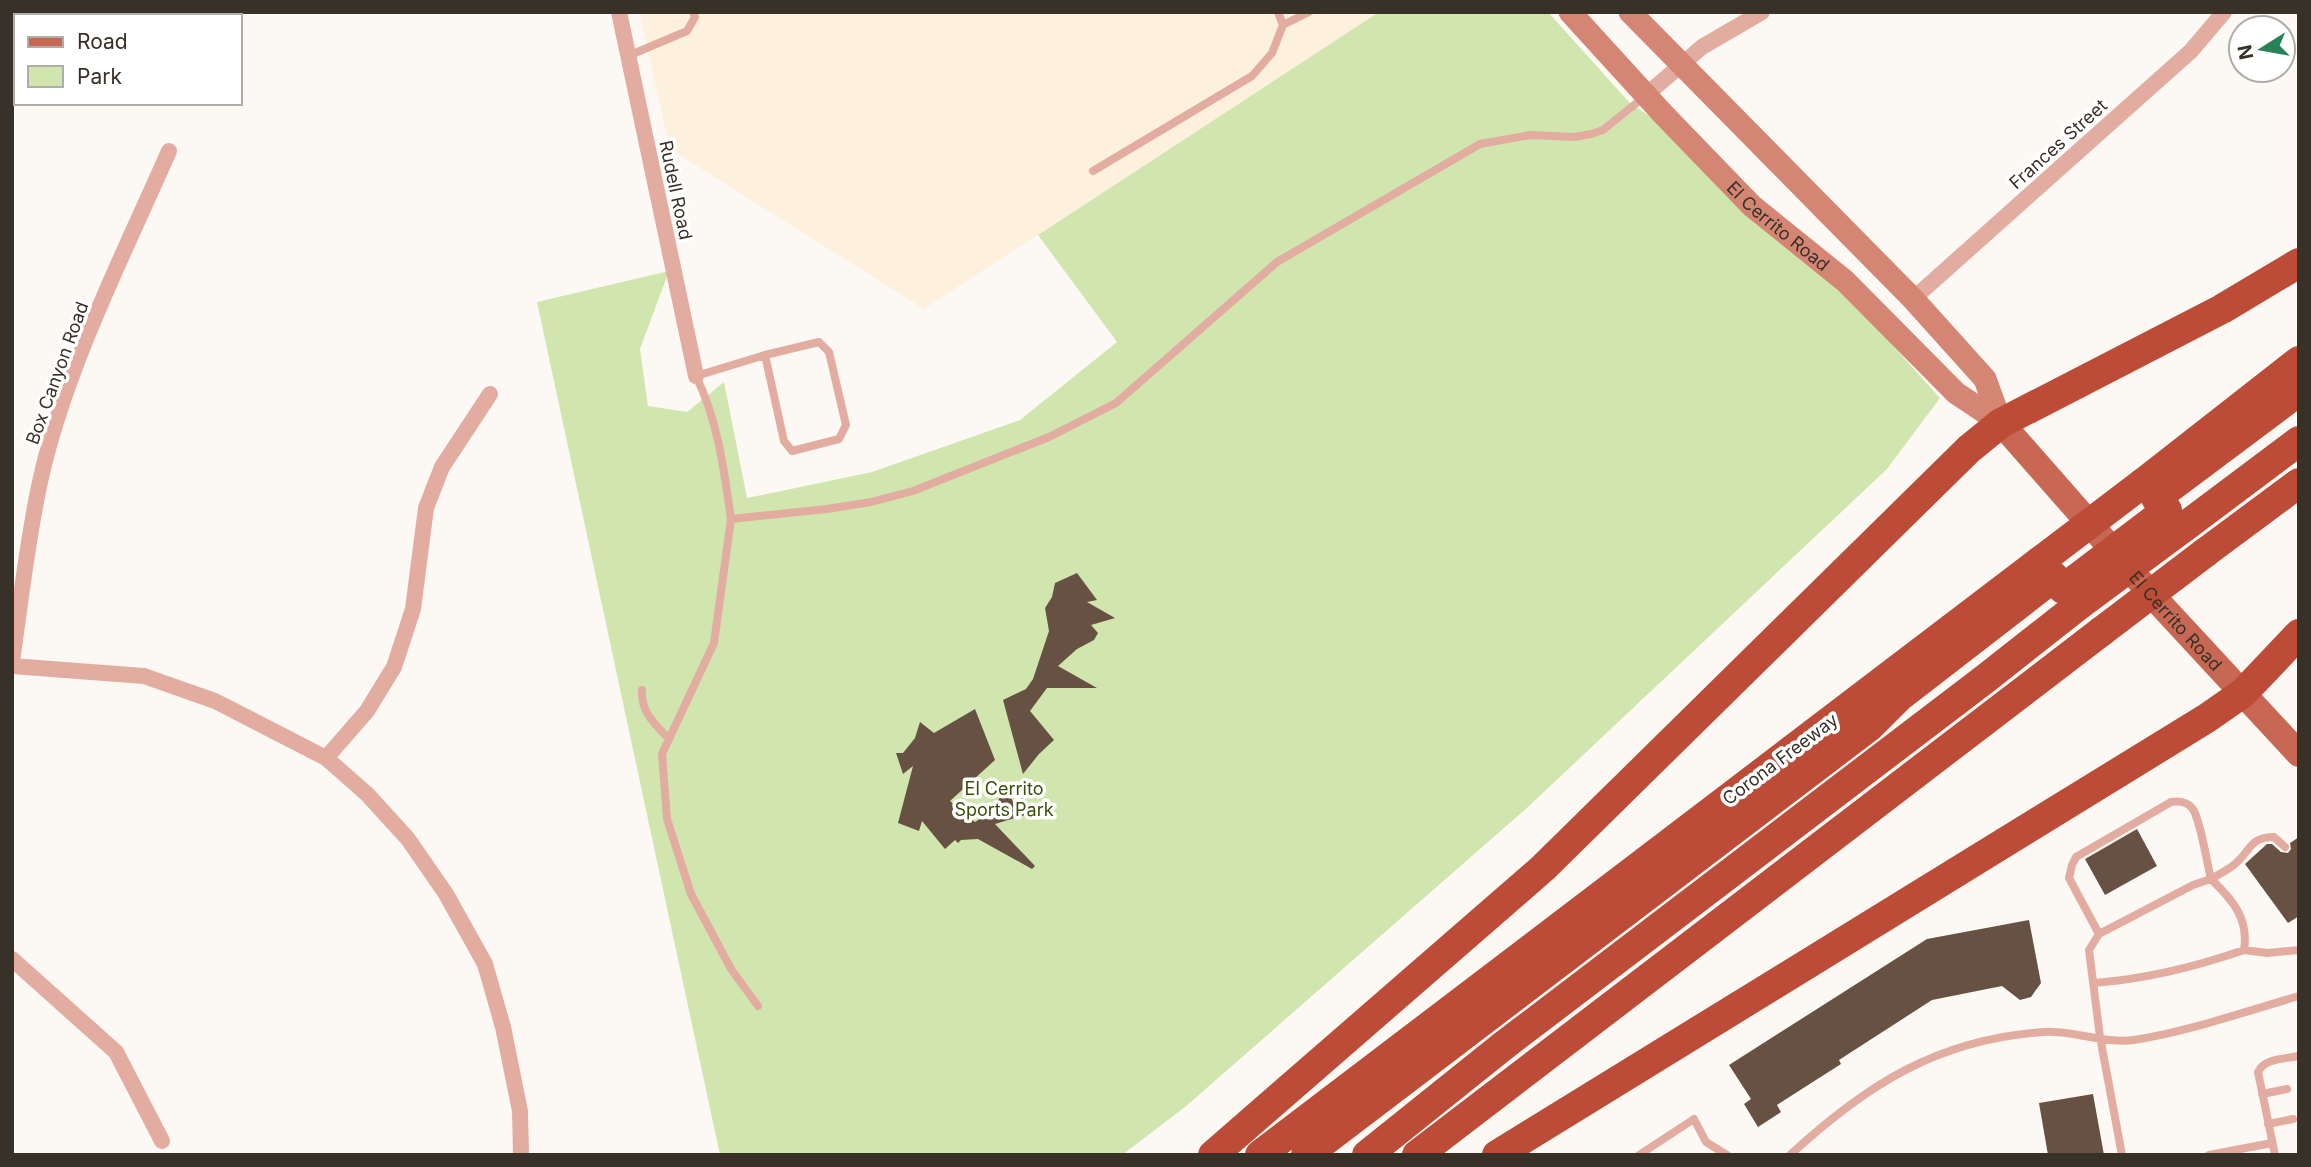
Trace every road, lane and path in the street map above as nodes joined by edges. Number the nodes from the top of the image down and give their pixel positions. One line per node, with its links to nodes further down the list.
1 (618, 12): 10 (street, Rudell Road)
2 (693, 12): 10 (lane)
3 (1278, 12): 9 (lane)
4 (1309, 12): 9 (lane)
5 (1570, 12): 12 (main road, El Cerrito Road)
6 (1630, 12): 11 (main road, El Cerrito Road)
7 (1762, 12): 11 (street)
8 (2224, 12): 16 (street, Frances Street)
9 (1283, 24): 14 (lane)
10 (628, 55): 19 (street, Rudell Road)
11 (1680, 65): 12 (street); 16 (main road, El Cerrito Road)
12 (1646, 95): 23 (main road, El Cerrito Road); 27 (lane)
13 (169, 151): 30 (street, Box Canyon Road)
14 (1093, 171)
15 (2299, 263): 23 (highway)
16 (1913, 299): 23 (main road, El Cerrito Road)
17 (765, 355): 17 (lane); 19 (lane)
18 (2299, 361): 26 (highway, Corona Freeway)
19 (696, 376): 27 (lane)
20 (2299, 391): 26 (highway)
21 (490, 394): 35 (street)
22 (2299, 411): 26 (highway)
23 (2001, 423): 32 (main road, El Cerrito Road); 56 (highway)
24 (2299, 441): 26 (highway)
25 (2299, 483): 37 (highway, bridge)
26 (2162, 505): 28 (highway, Corona Freeway, bridge); 28 (highway, bridge)
27 (732, 519): 33 (lane)
28 (2059, 583): 50 (highway); 57 (highway, Corona Freeway); 58 (highway)
29 (2299, 634): 32 (highway)
30 (12, 663): 35 (street)
31 (642, 690): 33 (lane)
32 (2243, 693): 34 (main road, El Cerrito Road); 61 (highway)
33 (669, 738): 45 (lane)
34 (2299, 754)
35 (326, 758): 55 (street)
36 (2285, 847): 38 (lane)
37 (1816, 849): 50 (highway); 60 (highway)
38 (2211, 879): 39 (lane); 39 (lane); 40 (lane)
39 (2099, 934): 43 (lane)
40 (2244, 950): 41 (lane); 43 (lane)
41 (2299, 950)
42 (12, 959): 53 (street)
43 (2094, 983): 46 (lane)
44 (2299, 996): 46 (lane)
45 (758, 1006)
46 (2100, 1037): 64 (lane); 65 (lane)
47 (2299, 1056): 49 (lane)
48 (2287, 1088): 49 (lane)
49 (2262, 1094): 52 (lane)
50 (1438, 1100): 59 (highway)
51 (2293, 1119): 52 (lane)
52 (2268, 1124): 54 (lane)
53 (162, 1141)
54 (2272, 1143): 66 (lane); 67 (lane)
55 (520, 1155)
56 (1213, 1155)
57 (1260, 1155)
58 (1306, 1155)
59 (1367, 1155)
60 (1417, 1155)
61 (1497, 1155)
62 (1639, 1155): 63 (lane)
63 (1727, 1155)
64 (1790, 1155)
65 (2122, 1155)
66 (2209, 1155)
67 (2274, 1155)

